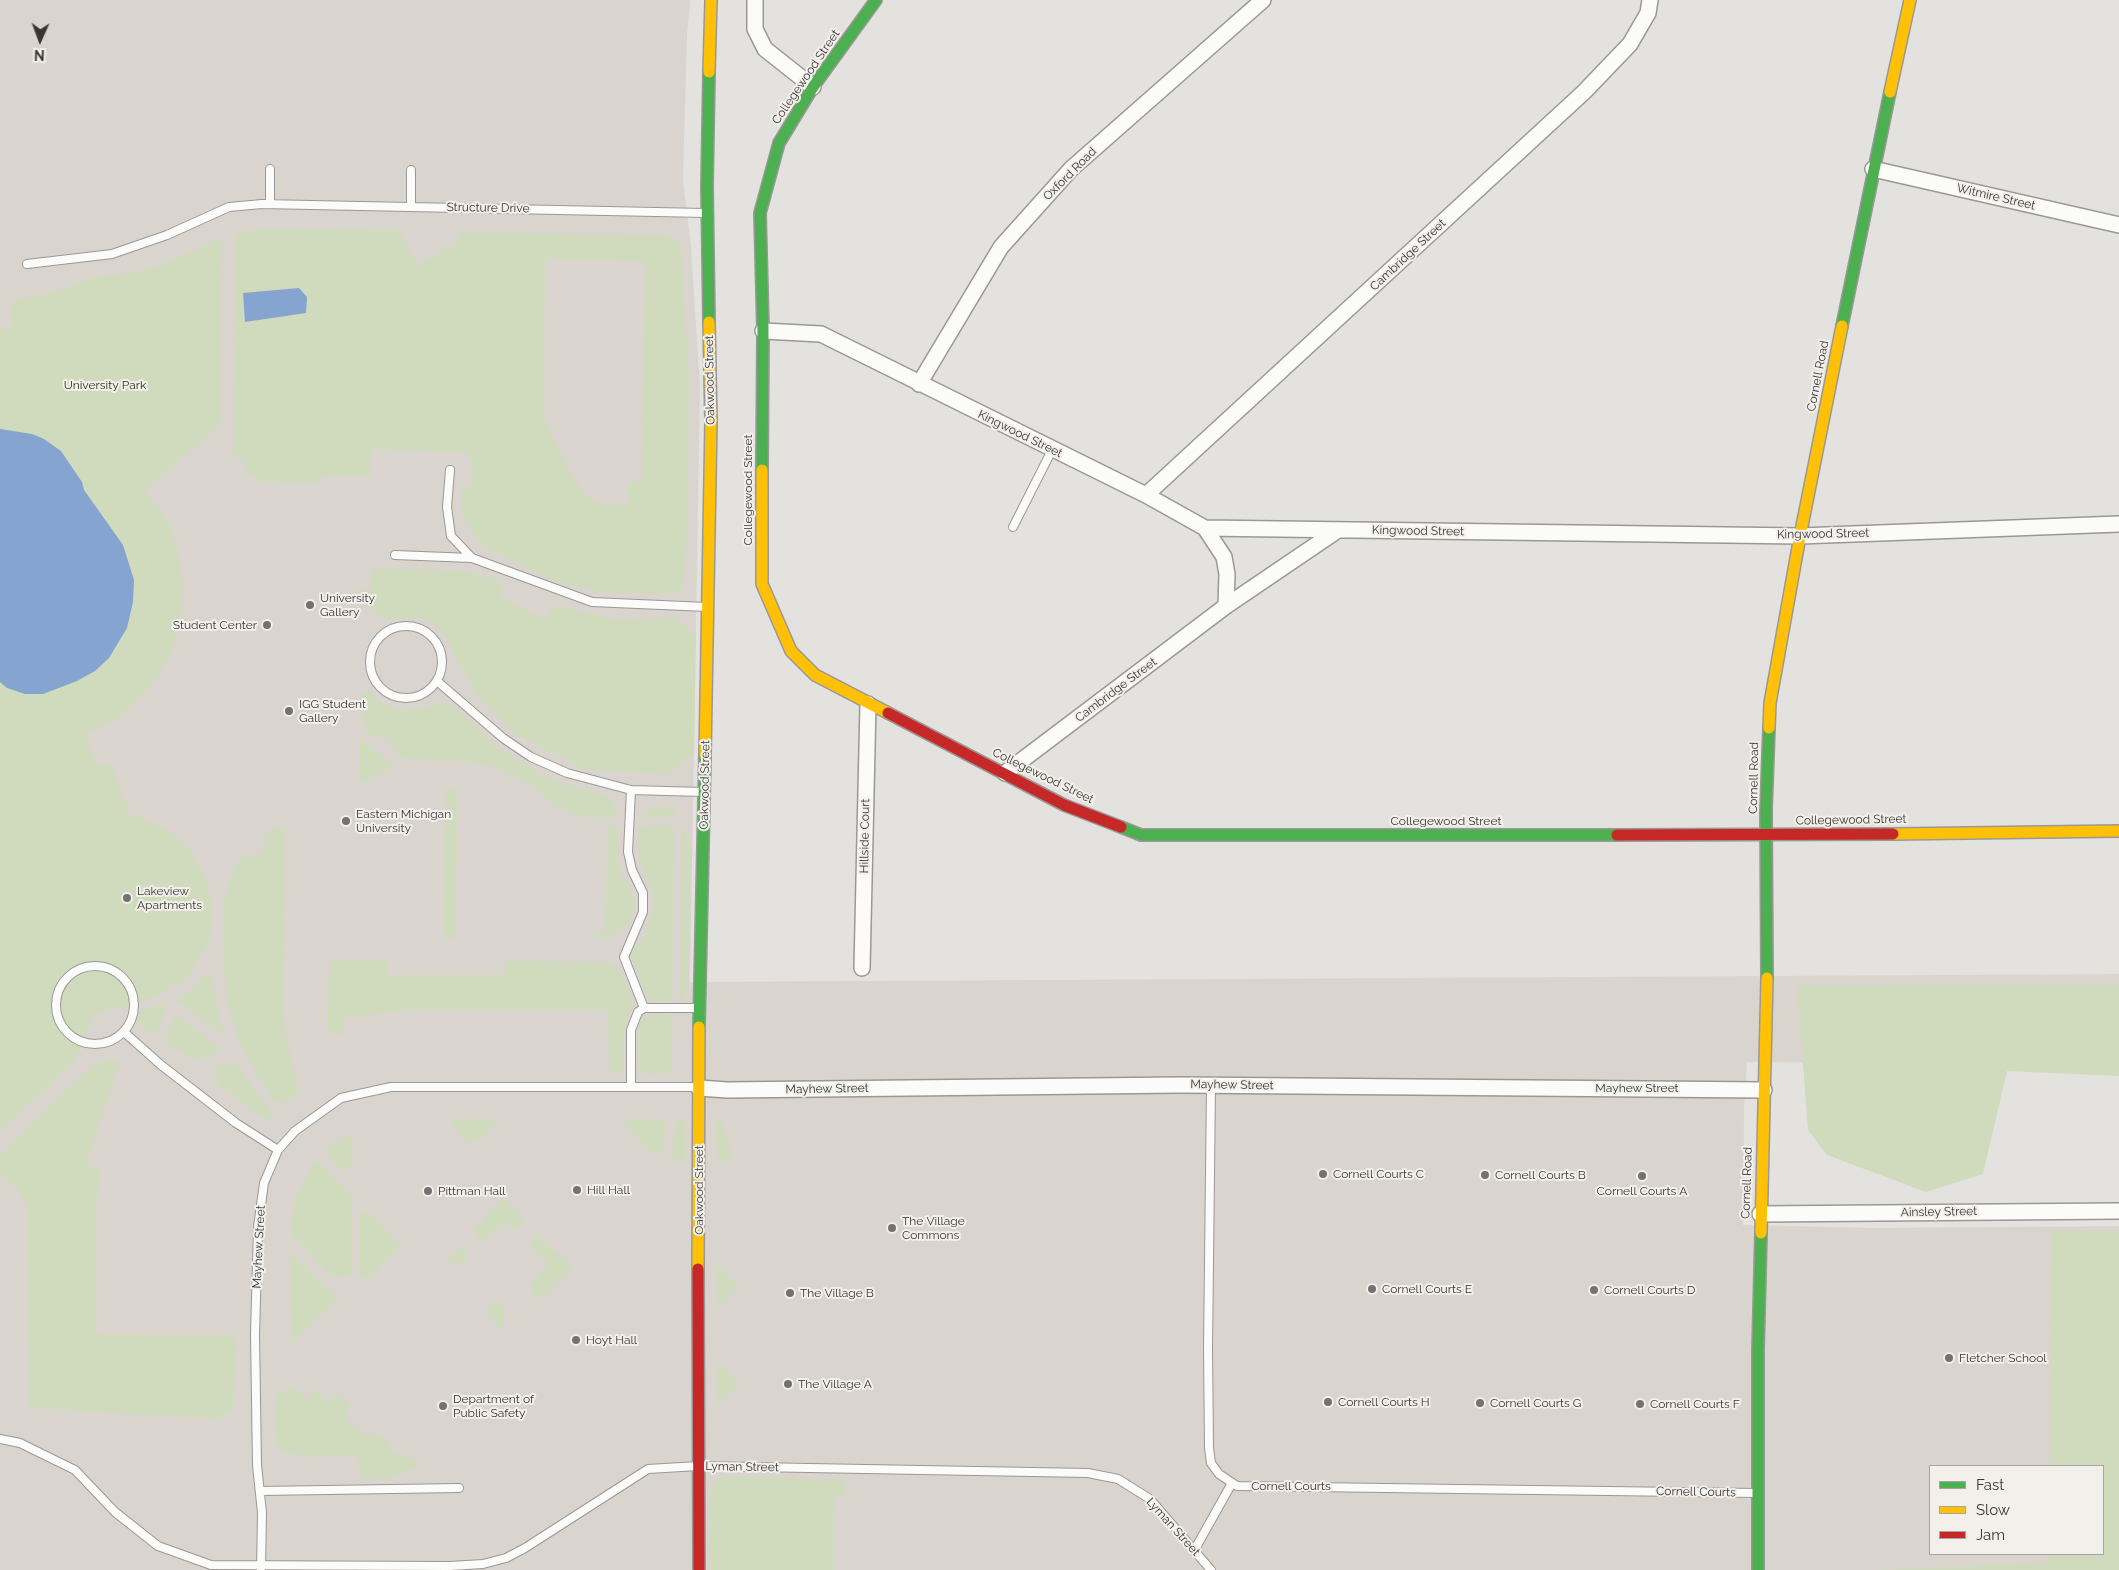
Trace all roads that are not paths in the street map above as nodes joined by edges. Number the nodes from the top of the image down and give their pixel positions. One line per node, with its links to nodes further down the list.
1 (711, 0): 13 (street, Oakwood Street)
2 (755, 0): 7 (street)
3 (876, 0): 7 (street, Collegewood Street)
4 (1263, 0): 17 (street, Oxford Road)
5 (1650, 0): 20 (street, Cambridge Street)
6 (1910, 0): 9 (street, Cornell Road)
7 (813, 86): 16 (street, Collegewood Street)
8 (270, 169): 11 (lane)
9 (1873, 169): 14 (street, Witmire Street); 25 (street, Cornell Road)
10 (411, 170): 12 (lane)
11 (270, 204): 12 (lane, Structure Drive); 15 (lane, Structure Drive)
12 (411, 207): 13 (lane, Structure Drive)
13 (707, 213): 29 (street, Oakwood Street)
14 (2119, 225)
15 (27, 264)
16 (763, 331): 17 (street, Kingwood Street); 31 (street, Collegewood Street)
17 (919, 384): 18 (street, Kingwood Street)
18 (1052, 450): 20 (street, Kingwood Street); 22 (lane)
19 (450, 470): 27 (lane)
20 (1146, 496): 23 (street, Kingwood Street)
21 (2119, 524): 25 (street, Kingwood Street)
22 (1013, 527)
23 (1204, 528): 24 (street, Kingwood Street); 28 (street)
24 (1338, 530): 25 (street, Kingwood Street); 28 (street, Cambridge Street)
25 (1800, 536): 36 (street, Cornell Road)
26 (395, 555): 27 (lane)
27 (472, 558): 29 (lane)
28 (1226, 606): 32 (street, Cambridge Street)
29 (709, 607): 34 (street, Oakwood Street)
30 (437, 681): 30 (lane); 33 (lane)
31 (868, 704): 32 (street, Collegewood Street); 37 (street, Hillside Court)
32 (1005, 772): 36 (street, Collegewood Street)
33 (631, 790): 34 (lane); 38 (lane)
34 (705, 792): 39 (street, Oakwood Street)
35 (2119, 831): 36 (street, Collegewood Street)
36 (1768, 835): 44 (street, Cornell Road)
37 (862, 968)
38 (644, 1008): 39 (lane); 42 (lane)
39 (698, 1008): 43 (street, Oakwood Street)
40 (124, 1032): 40 (lane); 45 (lane)
41 (1211, 1085): 43 (street, Mayhew Street); 44 (street, Mayhew Street); 50 (lane)
42 (631, 1086): 43 (lane, Mayhew Street); 45 (lane, Mayhew Street)
43 (699, 1088): 49 (street, Oakwood Street)
44 (1764, 1090): 47 (street, Cornell Road)
45 (278, 1150): 52 (lane, Mayhew Street)
46 (2119, 1211): 47 (street, Ainsley Street)
47 (1760, 1214): 53 (street, Cornell Road)
48 (0, 1439): 56 (lane, Lyman Street)
49 (698, 1466): 54 (lane, Lyman Street); 55 (lane, Lyman Street); 57 (street, Oakwood Street)
50 (1232, 1483): 53 (lane, Cornell Courts); 54 (lane)
51 (459, 1488): 52 (lane)
52 (260, 1491): 56 (lane, Mayhew Street)
53 (1758, 1492): 59 (street, Cornell Road)
54 (1195, 1549): 58 (lane, Lyman Street)
55 (483, 1567): 56 (lane, Lyman Street)
56 (261, 1568)
57 (700, 1570)
58 (1211, 1570)
59 (1758, 1570)

